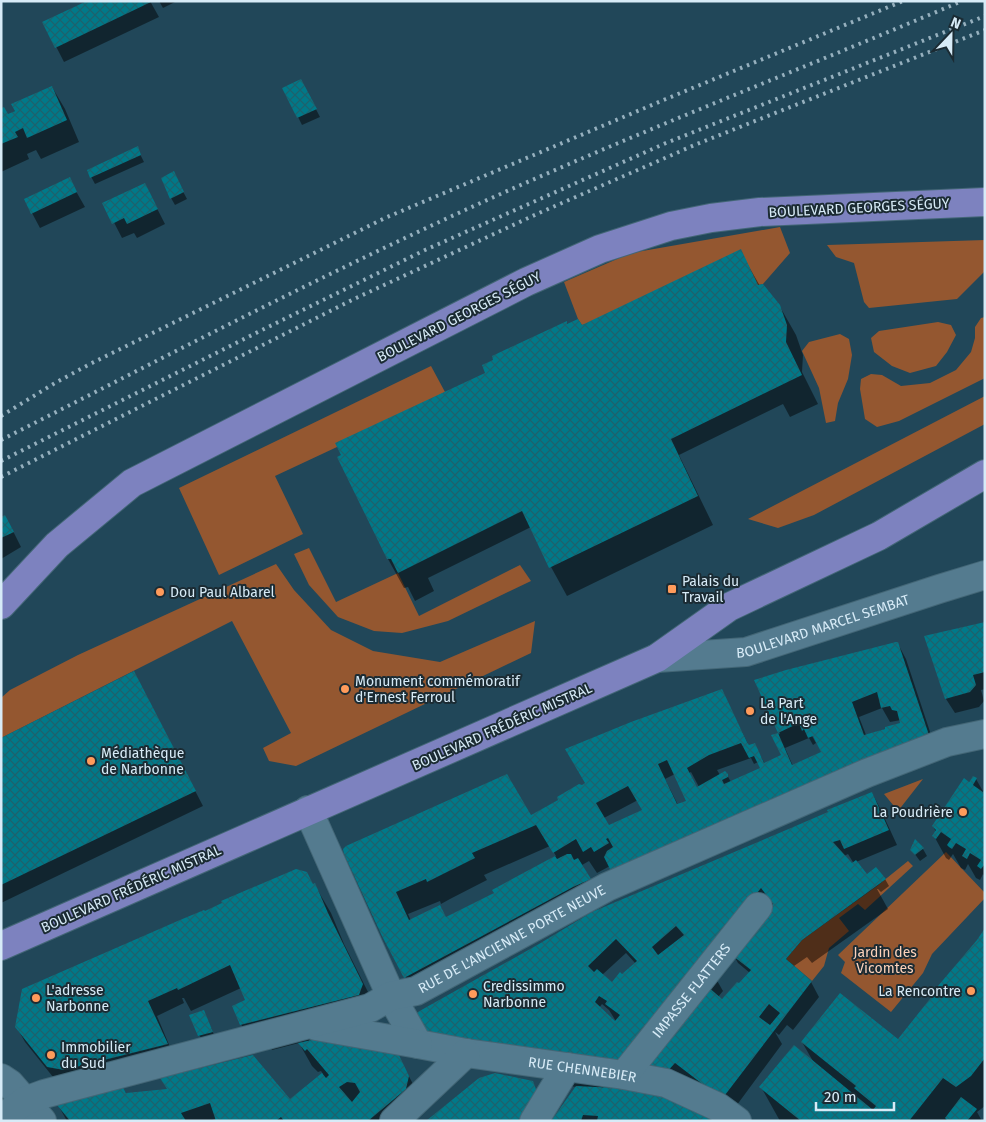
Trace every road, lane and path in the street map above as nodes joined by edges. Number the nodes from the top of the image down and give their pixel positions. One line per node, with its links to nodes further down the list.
1 (985, 202): 4 (main road, BOULEVARD GEORGES SÉGUY)
2 (985, 474): 5 (main road, BOULEVARD FRÉDÉRIC MISTRAL)
3 (985, 575): 5 (street, BOULEVARD MARCEL SEMBAT)
4 (1, 605)
5 (657, 658): 7 (main road, BOULEVARD FRÉDÉRIC MISTRAL)
6 (985, 734): 10 (street, RUE DE L'ANCIENNE PORTE NEUVE)
7 (308, 810): 9 (main road, BOULEVARD FRÉDÉRIC MISTRAL); 10 (street)
8 (758, 907): 16 (street, IMPASSE FLATTERS)
9 (1, 946)
10 (391, 996): 11 (street, RUE DE L'ANCIENNE PORTE NEUVE); 12 (street)
11 (308, 1024): 12 (street, RUE CHENNEBIER); 17 (street, RUE DE L'ANCIENNE PORTE NEUVE)
12 (418, 1044): 13 (street, RUE CHENNEBIER)
13 (466, 1053): 15 (street, RUE CHENNEBIER); 19 (street)
14 (1, 1056): 17 (street)
15 (567, 1067): 16 (street, RUE CHENNEBIER); 20 (street)
16 (624, 1075): 21 (street, RUE CHENNEBIER)
17 (20, 1096): 18 (street)
18 (1, 1119)
19 (394, 1121)
20 (534, 1121)
21 (737, 1121)

